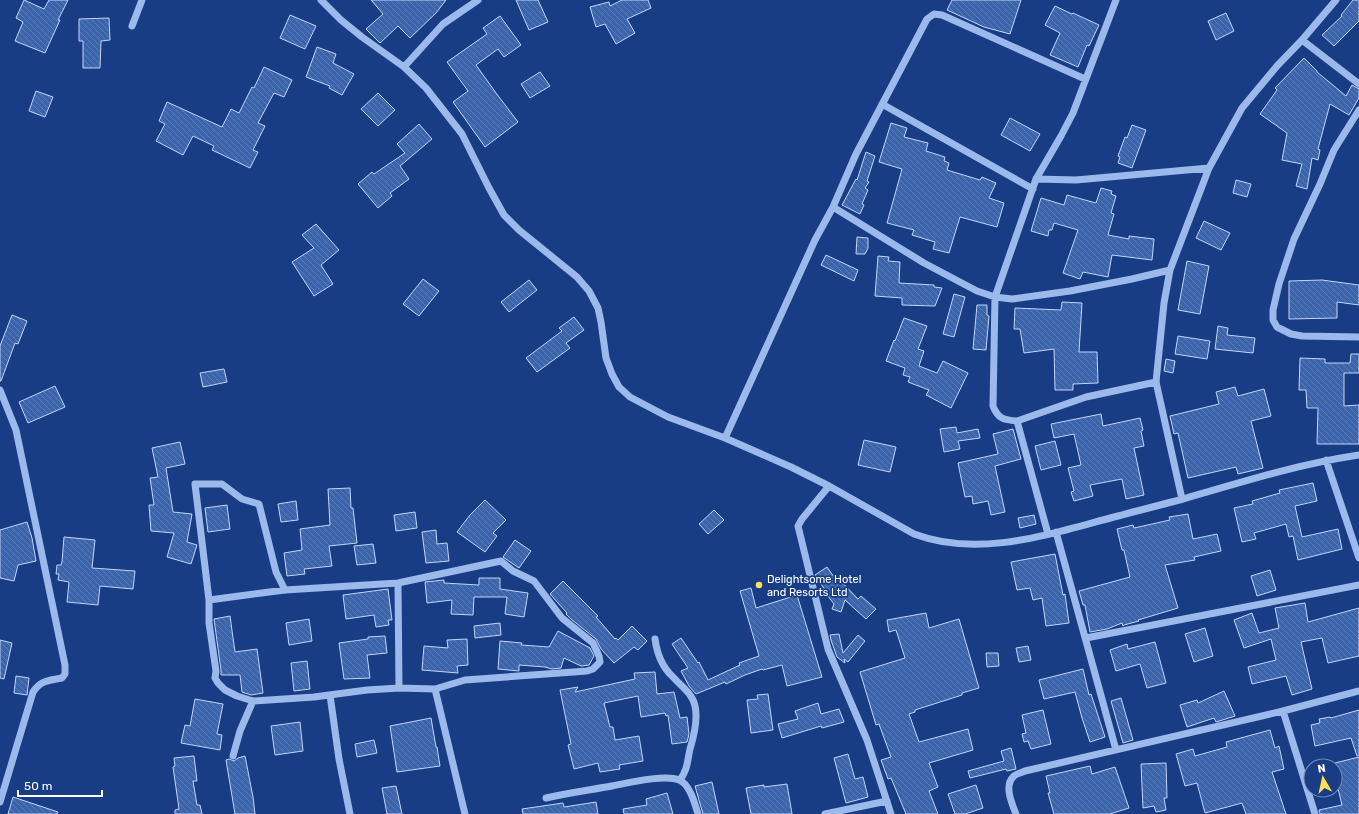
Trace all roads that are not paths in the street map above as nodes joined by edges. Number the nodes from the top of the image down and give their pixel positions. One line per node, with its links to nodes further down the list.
1 (142, 0): 6 (street)
2 (321, 0): 8 (street)
3 (478, 0): 8 (street)
4 (1116, 0): 9 (street)
5 (1336, 0): 7 (street)
6 (132, 26)
7 (1302, 40): 10 (street); 13 (street)
8 (404, 67): 23 (street)
9 (1085, 79): 11 (street); 14 (street)
10 (1359, 84)
11 (882, 104): 15 (street); 16 (street)
12 (1359, 110): 19 (street)
13 (1209, 168): 14 (street); 17 (street)
14 (1036, 179): 15 (street)
15 (1033, 189): 18 (street)
16 (833, 207): 18 (street); 23 (street)
17 (1170, 270): 18 (street); 20 (street)
18 (995, 297): 22 (street)
19 (1359, 337)
20 (1156, 382): 22 (street); 27 (street)
21 (0, 390): 48 (street)
22 (1017, 420): 29 (street)
23 (725, 438): 26 (street)
24 (1359, 455): 25 (street)
25 (1326, 460): 27 (street); 30 (street)
26 (829, 486): 29 (street); 47 (street)
27 (1182, 499): 28 (street)
28 (1056, 532): 29 (street); 35 (street)
29 (1048, 534)
30 (1359, 558)
31 (398, 583): 33 (street); 37 (street); 38 (street)
32 (1359, 585): 35 (street)
33 (285, 590): 34 (street); 34 (street)
34 (209, 600): 41 (street)
35 (1086, 638): 43 (street)
36 (655, 639): 45 (street)
37 (399, 688): 38 (street); 40 (street)
38 (435, 689): 50 (street)
39 (1359, 691): 42 (street)
40 (330, 695): 41 (street); 49 (street)
41 (253, 701): 44 (street)
42 (1283, 711): 43 (street); 55 (street)
43 (1116, 750): 54 (street)
44 (233, 756)
45 (680, 780): 46 (street); 51 (street)
46 (546, 798)
47 (887, 801): 52 (street); 53 (street)
48 (0, 802)
49 (350, 814)
50 (465, 814)
51 (698, 814)
52 (825, 814)
53 (891, 814)
54 (1016, 814)
55 (1315, 814)

